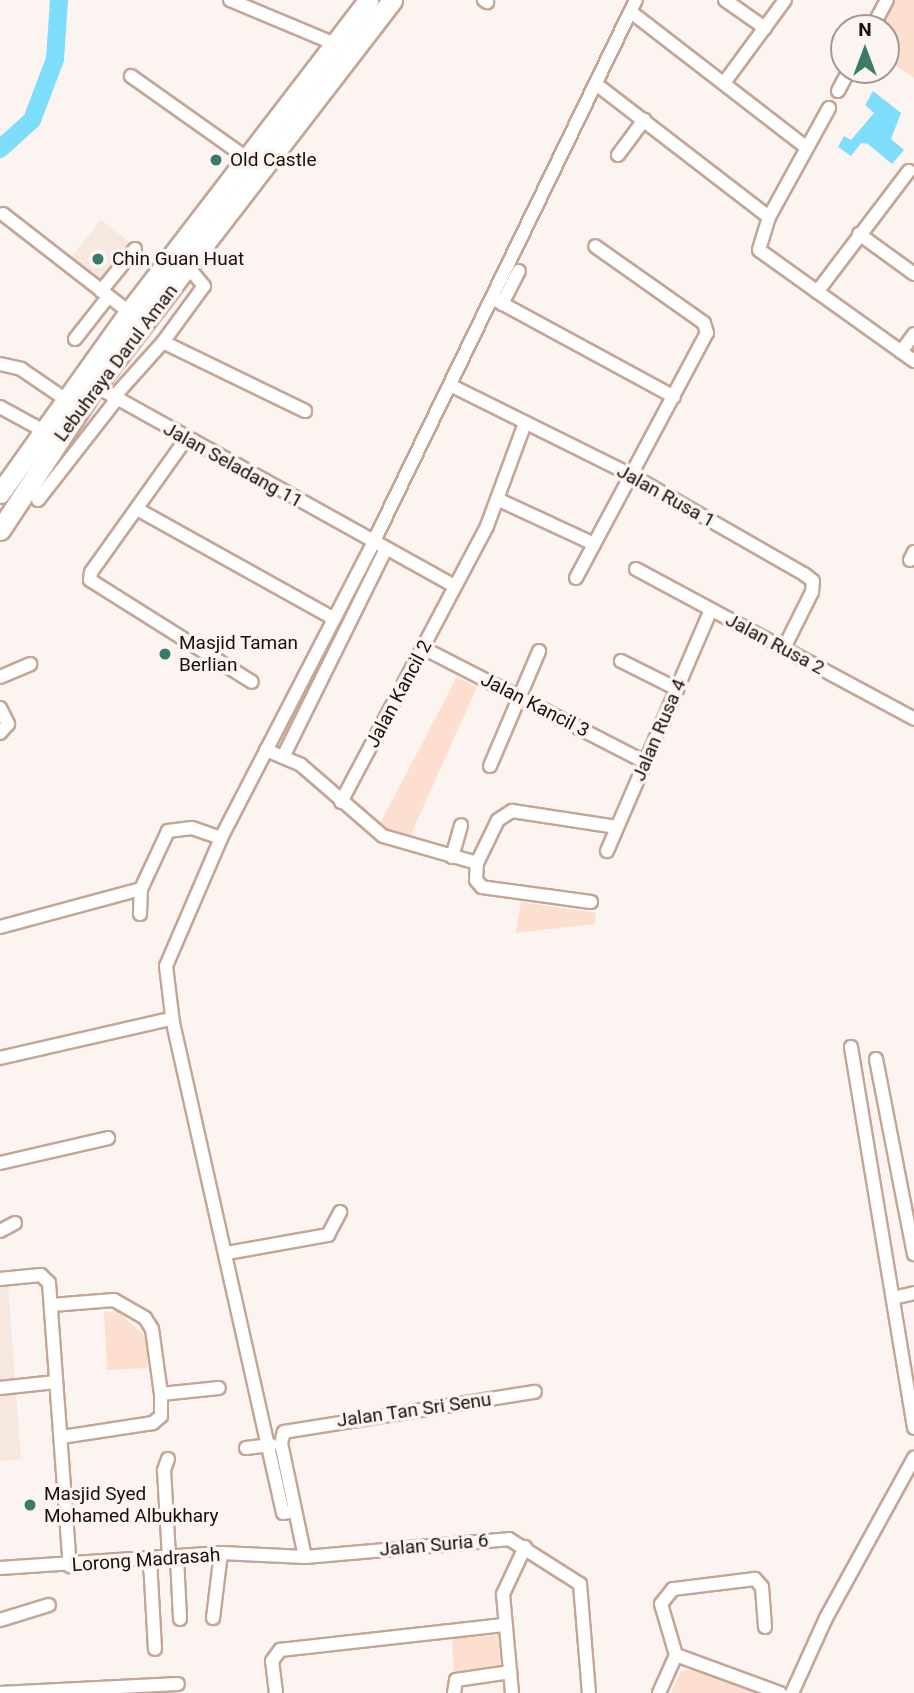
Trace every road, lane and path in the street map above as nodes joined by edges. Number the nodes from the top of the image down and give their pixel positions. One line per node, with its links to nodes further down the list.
1 (230, 0): 8 (street)
2 (392, 0): 25 (highway, Lebuhraya Darul Aman)
3 (725, 0): 7 (street)
4 (785, 0): 7 (street)
5 (361, 2): 8 (highway, Lebuhraya Darul Aman)
6 (634, 6): 10 (street); 11 (street)
7 (765, 28): 10 (street)
8 (335, 44): 18 (highway, Lebuhraya Darul Aman)
9 (131, 76): 18 (street)
10 (724, 83): 16 (street)
11 (596, 84): 15 (street); 30 (street)
12 (842, 84): 13 (street)
13 (838, 91)
14 (829, 108): 16 (street)
15 (644, 120): 17 (street); 21 (street)
16 (807, 148): 21 (street)
17 (618, 155)
18 (247, 159): 31 (highway, Lebuhraya Darul Aman)
19 (912, 170): 22 (street)
20 (3, 214): 29 (street)
21 (769, 218): 28 (street)
22 (859, 234): 27 (street); 28 (street)
23 (596, 246): 40 (street)
24 (135, 249): 29 (street)
25 (189, 268): 34 (street); 38 (highway, Lebuhraya Darul Aman)
26 (519, 271): 30 (street)
27 (914, 274)
28 (817, 292): 35 (street)
29 (105, 294): 31 (street); 33 (street)
30 (497, 301): 39 (street); 40 (street)
31 (129, 312): 41 (highway, Lebuhraya Darul Aman)
32 (914, 334): 35 (street)
33 (75, 339)
34 (163, 342): 42 (street); 44 (street)
35 (901, 352): 36 (street)
36 (914, 361)
37 (0, 364): 41 (street)
38 (95, 386): 42 (street, Jalan Seladang 11); 53 (highway, Lebuhraya Darul Aman)
39 (450, 386): 45 (street, Jalan Rusa 1); 54 (street)
40 (674, 397): 48 (street)
41 (65, 399): 46 (highway, Lebuhraya Darul Aman)
42 (114, 399): 47 (street, Jalan Seladang 11); 51 (street)
43 (0, 407): 46 (street)
44 (305, 411)
45 (525, 423): 48 (street, Jalan Rusa 1); 50 (street, Jalan Kancil 2)
46 (42, 430): 49 (highway, Lebuhraya Darul Aman)
47 (186, 439): 52 (street); 54 (street, Jalan Seladang 11)
48 (631, 475): 55 (street); 63 (street, Jalan Rusa 1)
49 (0, 493)
50 (497, 499): 55 (street); 59 (street, Jalan Kancil 2)
51 (38, 500)
52 (136, 509): 61 (street); 68 (street)
53 (0, 530)
54 (373, 543): 56 (street); 61 (street)
55 (594, 544): 58 (street)
56 (386, 549): 59 (street); 75 (street)
57 (636, 569): 60 (street, Jalan Rusa 2)
58 (576, 578)
59 (454, 586): 62 (street, Jalan Kancil 2)
60 (711, 610): 63 (street, Jalan Rusa 2); 69 (street, Jalan Rusa 4)
61 (332, 618): 74 (street)
62 (425, 649): 70 (street, Jalan Kancil 3); 78 (street, Jalan Kancil 2)
63 (783, 649): 72 (street, Jalan Rusa 2)
64 (539, 652): 70 (street)
65 (621, 661): 69 (street)
66 (30, 664): 67 (street)
67 (0, 677)
68 (252, 682)
69 (677, 689): 76 (street, Jalan Rusa 4)
70 (520, 697): 76 (street, Jalan Kancil 3); 77 (street)
71 (0, 708): 73 (street)
72 (914, 719)
73 (0, 733)
74 (266, 750): 75 (street); 81 (street)
75 (284, 755): 78 (street)
76 (645, 762): 80 (street, Jalan Rusa 4)
77 (490, 766)
78 (341, 802): 83 (street)
79 (461, 824): 83 (street)
80 (617, 827): 82 (street, Jalan Rusa 4); 84 (street)
81 (221, 838): 85 (street); 99 (street)
82 (607, 851)
83 (452, 857): 84 (street)
84 (477, 863): 86 (street)
85 (141, 889): 87 (street); 88 (street)
86 (591, 902)
87 (140, 914)
88 (0, 927)
89 (166, 1020): 91 (street)
90 (851, 1047): 103 (street)
91 (0, 1058)
92 (876, 1059): 95 (street)
93 (108, 1138): 94 (street)
94 (0, 1163)
95 (908, 1189): 100 (street)
96 (340, 1212): 99 (street)
97 (15, 1223): 98 (street)
98 (0, 1231)
99 (227, 1253): 112 (street)
100 (914, 1254)
101 (0, 1279): 104 (street)
102 (914, 1293): 103 (street)
103 (893, 1298): 110 (street)
104 (52, 1305): 105 (street); 109 (street)
105 (56, 1382): 106 (street); 111 (street)
106 (0, 1388)
107 (219, 1388): 109 (street)
108 (535, 1392): 116 (street, Jalan Tan Sri Senu)
109 (161, 1394): 111 (street)
110 (914, 1428)
111 (61, 1437): 122 (street)
112 (271, 1445): 113 (street); 116 (street)
113 (246, 1448)
114 (914, 1458): 141 (street)
115 (168, 1459): 120 (street)
116 (295, 1511): 119 (street)
117 (525, 1547): 119 (street, Jalan Suria 6); 128 (street); 138 (street, Jalan Suria 6)
118 (221, 1553): 119 (street, Lorong Madrasah); 120 (street, Lorong Madrasah); 125 (street)
119 (298, 1556)
120 (173, 1558): 121 (street, Lorong Madrasah); 126 (street)
121 (150, 1560): 122 (street, Lorong Madrasah); 130 (street)
122 (70, 1566): 123 (street, Lorong Madrasah)
123 (0, 1568)
124 (49, 1605): 127 (street)
125 (213, 1618)
126 (180, 1619)
127 (0, 1620)
128 (504, 1625): 132 (street); 135 (street)
129 (765, 1627): 131 (street)
130 (155, 1649)
131 (676, 1655): 139 (street); 140 (street)
132 (510, 1672): 136 (street); 137 (street)
133 (178, 1684): 134 (street)
134 (0, 1693)
135 (276, 1693)
136 (454, 1693)
137 (512, 1693)
138 (589, 1693)
139 (659, 1693)
140 (780, 1693)
141 (792, 1693)

